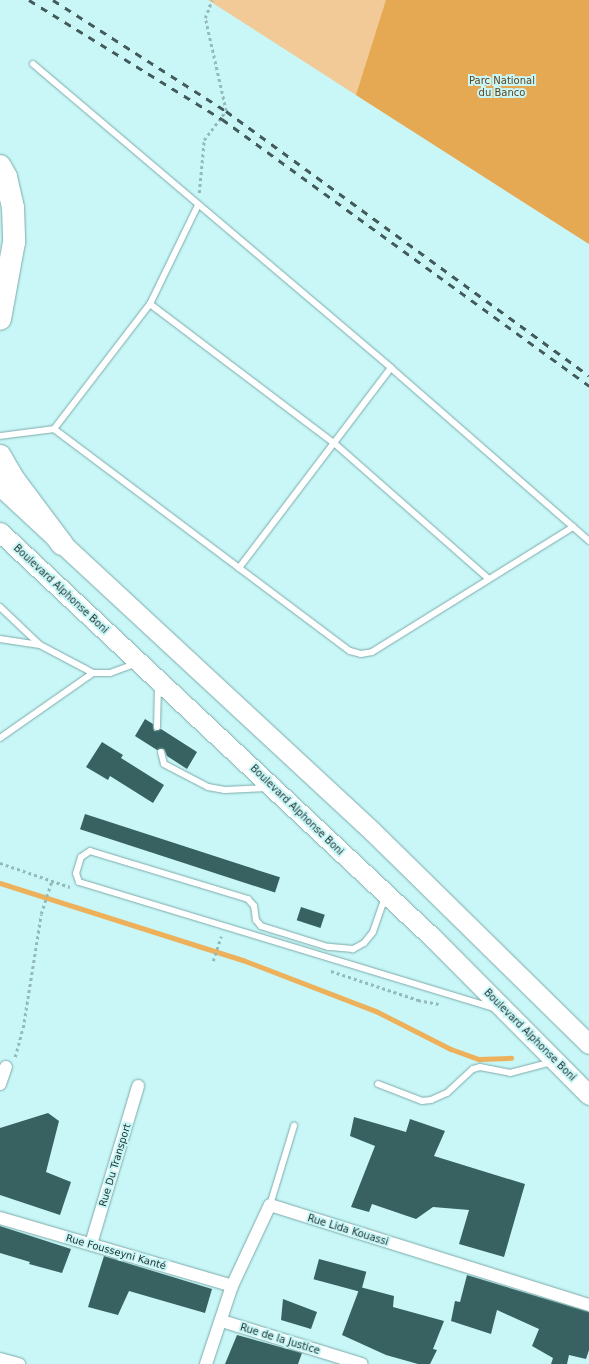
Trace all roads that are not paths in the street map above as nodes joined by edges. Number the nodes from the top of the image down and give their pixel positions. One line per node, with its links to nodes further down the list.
1 (33, 64): 3 (lane)
2 (0, 166): 5 (highway)
3 (198, 205): 4 (lane); 6 (lane)
4 (150, 304): 7 (lane); 9 (lane)
5 (0, 319)
6 (391, 368): 9 (lane); 12 (lane)
7 (54, 429): 8 (lane); 16 (lane)
8 (0, 436)
9 (334, 443): 16 (lane); 17 (lane)
10 (0, 456): 15 (highway)
11 (0, 486): 15 (main road)
12 (573, 527): 14 (lane); 17 (lane)
13 (0, 532): 21 (main road, Boulevard Alphonse Boni)
14 (589, 541)
15 (62, 544): 30 (main road)
16 (239, 568): 17 (lane)
17 (489, 579)
18 (0, 607): 20 (lane)
19 (0, 639): 20 (lane)
20 (40, 645): 22 (lane)
21 (138, 663): 22 (lane); 23 (main road, Boulevard Alphonse Boni)
22 (93, 673): 25 (lane)
23 (158, 679): 24 (lane); 27 (main road, Boulevard Alphonse Boni)
24 (157, 727)
25 (0, 738)
26 (161, 752): 27 (lane)
27 (274, 788): 28 (main road, Boulevard Alphonse Boni)
28 (386, 894): 29 (main road, Boulevard Alphonse Boni); 29 (lane)
29 (507, 1012): 31 (main road, Boulevard Alphonse Boni)
30 (587, 1039)
31 (558, 1061): 34 (lane); 36 (main road, Boulevard Alphonse Boni)
32 (6, 1067): 33 (street)
33 (0, 1084)
34 (378, 1084)
35 (138, 1086): 40 (street, Rue Du Transport)
36 (589, 1094)
37 (294, 1126): 38 (lane)
38 (270, 1206): 41 (street); 42 (street, Rue Lida Kouassi)
39 (0, 1218): 40 (street, Rue Fousseyni Kanté)
40 (91, 1244): 41 (street, Rue Fousseyni Kanté)
41 (232, 1286): 43 (street)
42 (589, 1305)
43 (222, 1321): 46 (street); 47 (street, Rue de la Justice)
44 (0, 1359): 45 (street)
45 (19, 1364)
46 (206, 1364)
47 (362, 1364)

